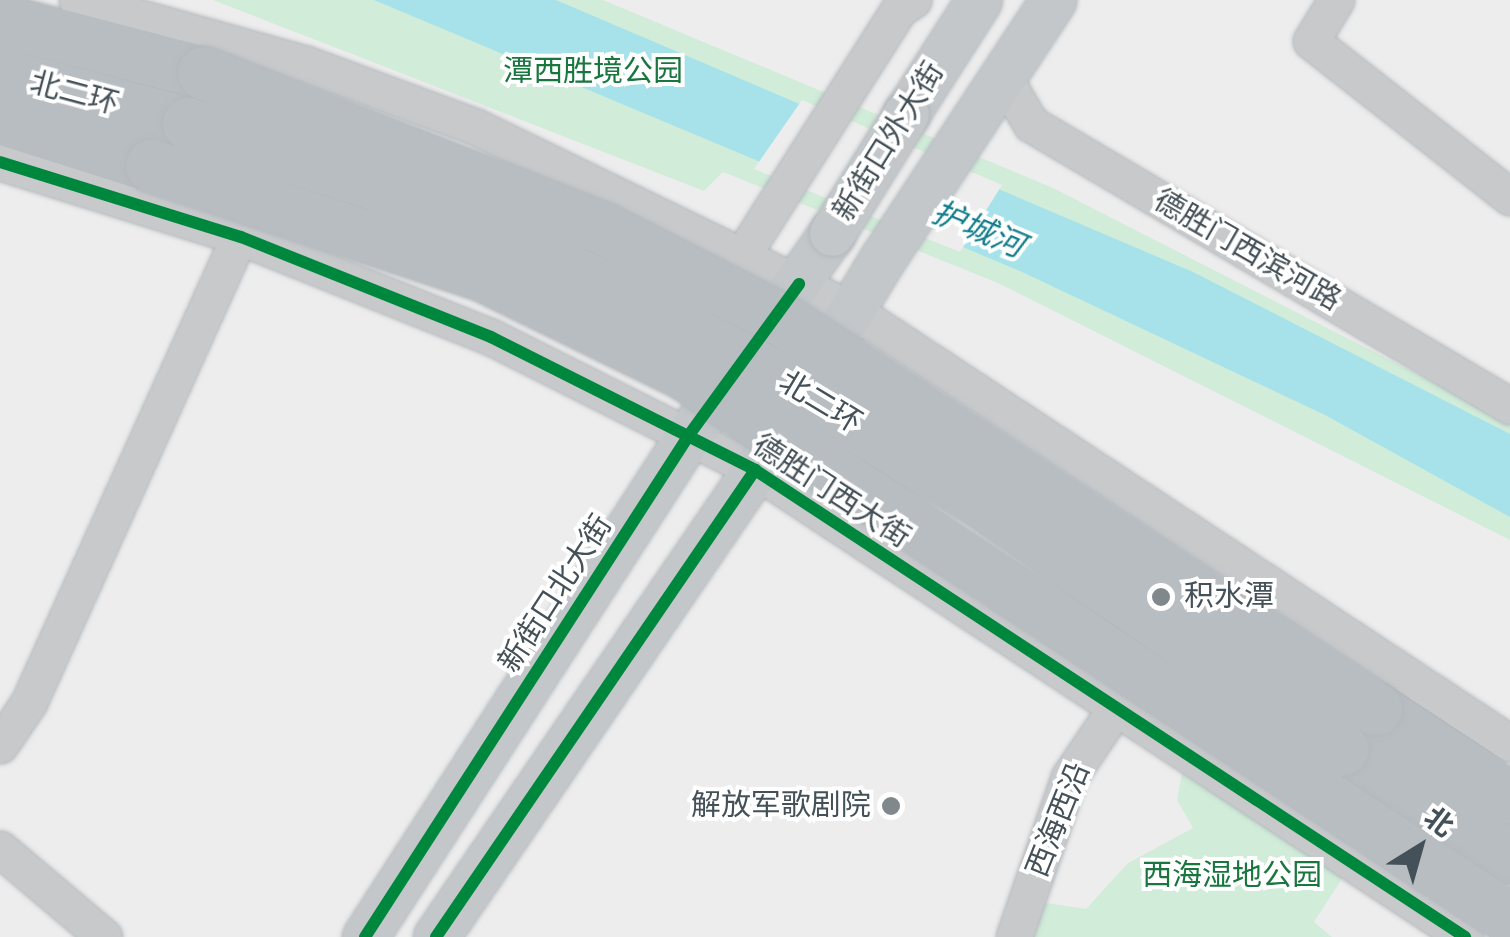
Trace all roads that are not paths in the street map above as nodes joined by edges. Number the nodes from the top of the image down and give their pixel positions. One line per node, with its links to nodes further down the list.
1 (78, 0): 7 (street)
2 (912, 0): 14 (street, 新街口外大街)
3 (979, 0): 15 (main road, 新街口外大街, bridge)
4 (1053, 0): 9 (main road, 新街口外大街)
5 (1336, 0): 12 (street)
6 (0, 20): 26 (highway, 北二环, bridge)
7 (306, 64): 13 (street); 14 (street)
8 (0, 74): 28 (highway, 北二环, bridge)
9 (1004, 78): 16 (main road, 新街口外大街); 17 (street, 德胜门西滨河路)
10 (0, 118): 30 (highway, bridge)
11 (0, 162): 13 (street, 德胜门西大街)
12 (1510, 197)
13 (241, 237): 18 (street, 德胜门西大街); 24 (street)
14 (742, 254): 15 (street)
15 (799, 284): 16 (street); 18 (main road, 新街口北大街)
16 (852, 310): 19 (main road, 新街口外大街); 20 (street)
17 (1510, 406)
18 (688, 435): 19 (street, 德胜门西大街); 32 (main road, 新街口北大街)
19 (755, 470): 21 (street, 德胜门西大街); 22 (street, 德胜门西大街); 33 (main road)
20 (1247, 569): 21 (street); 23 (street)
21 (1175, 675): 25 (street); 29 (street, 德胜门西大街)
22 (1115, 709): 25 (street, 德胜门西大街); 34 (street, 西海西沿)
23 (1510, 744)
24 (0, 745)
25 (1186, 754): 35 (street, 德胜门西大街)
26 (1510, 798)
27 (0, 849): 31 (street)
28 (1510, 858)
29 (1510, 898)
30 (1510, 919)
31 (104, 937)
32 (365, 937)
33 (436, 937)
34 (1014, 937)
35 (1465, 937)

